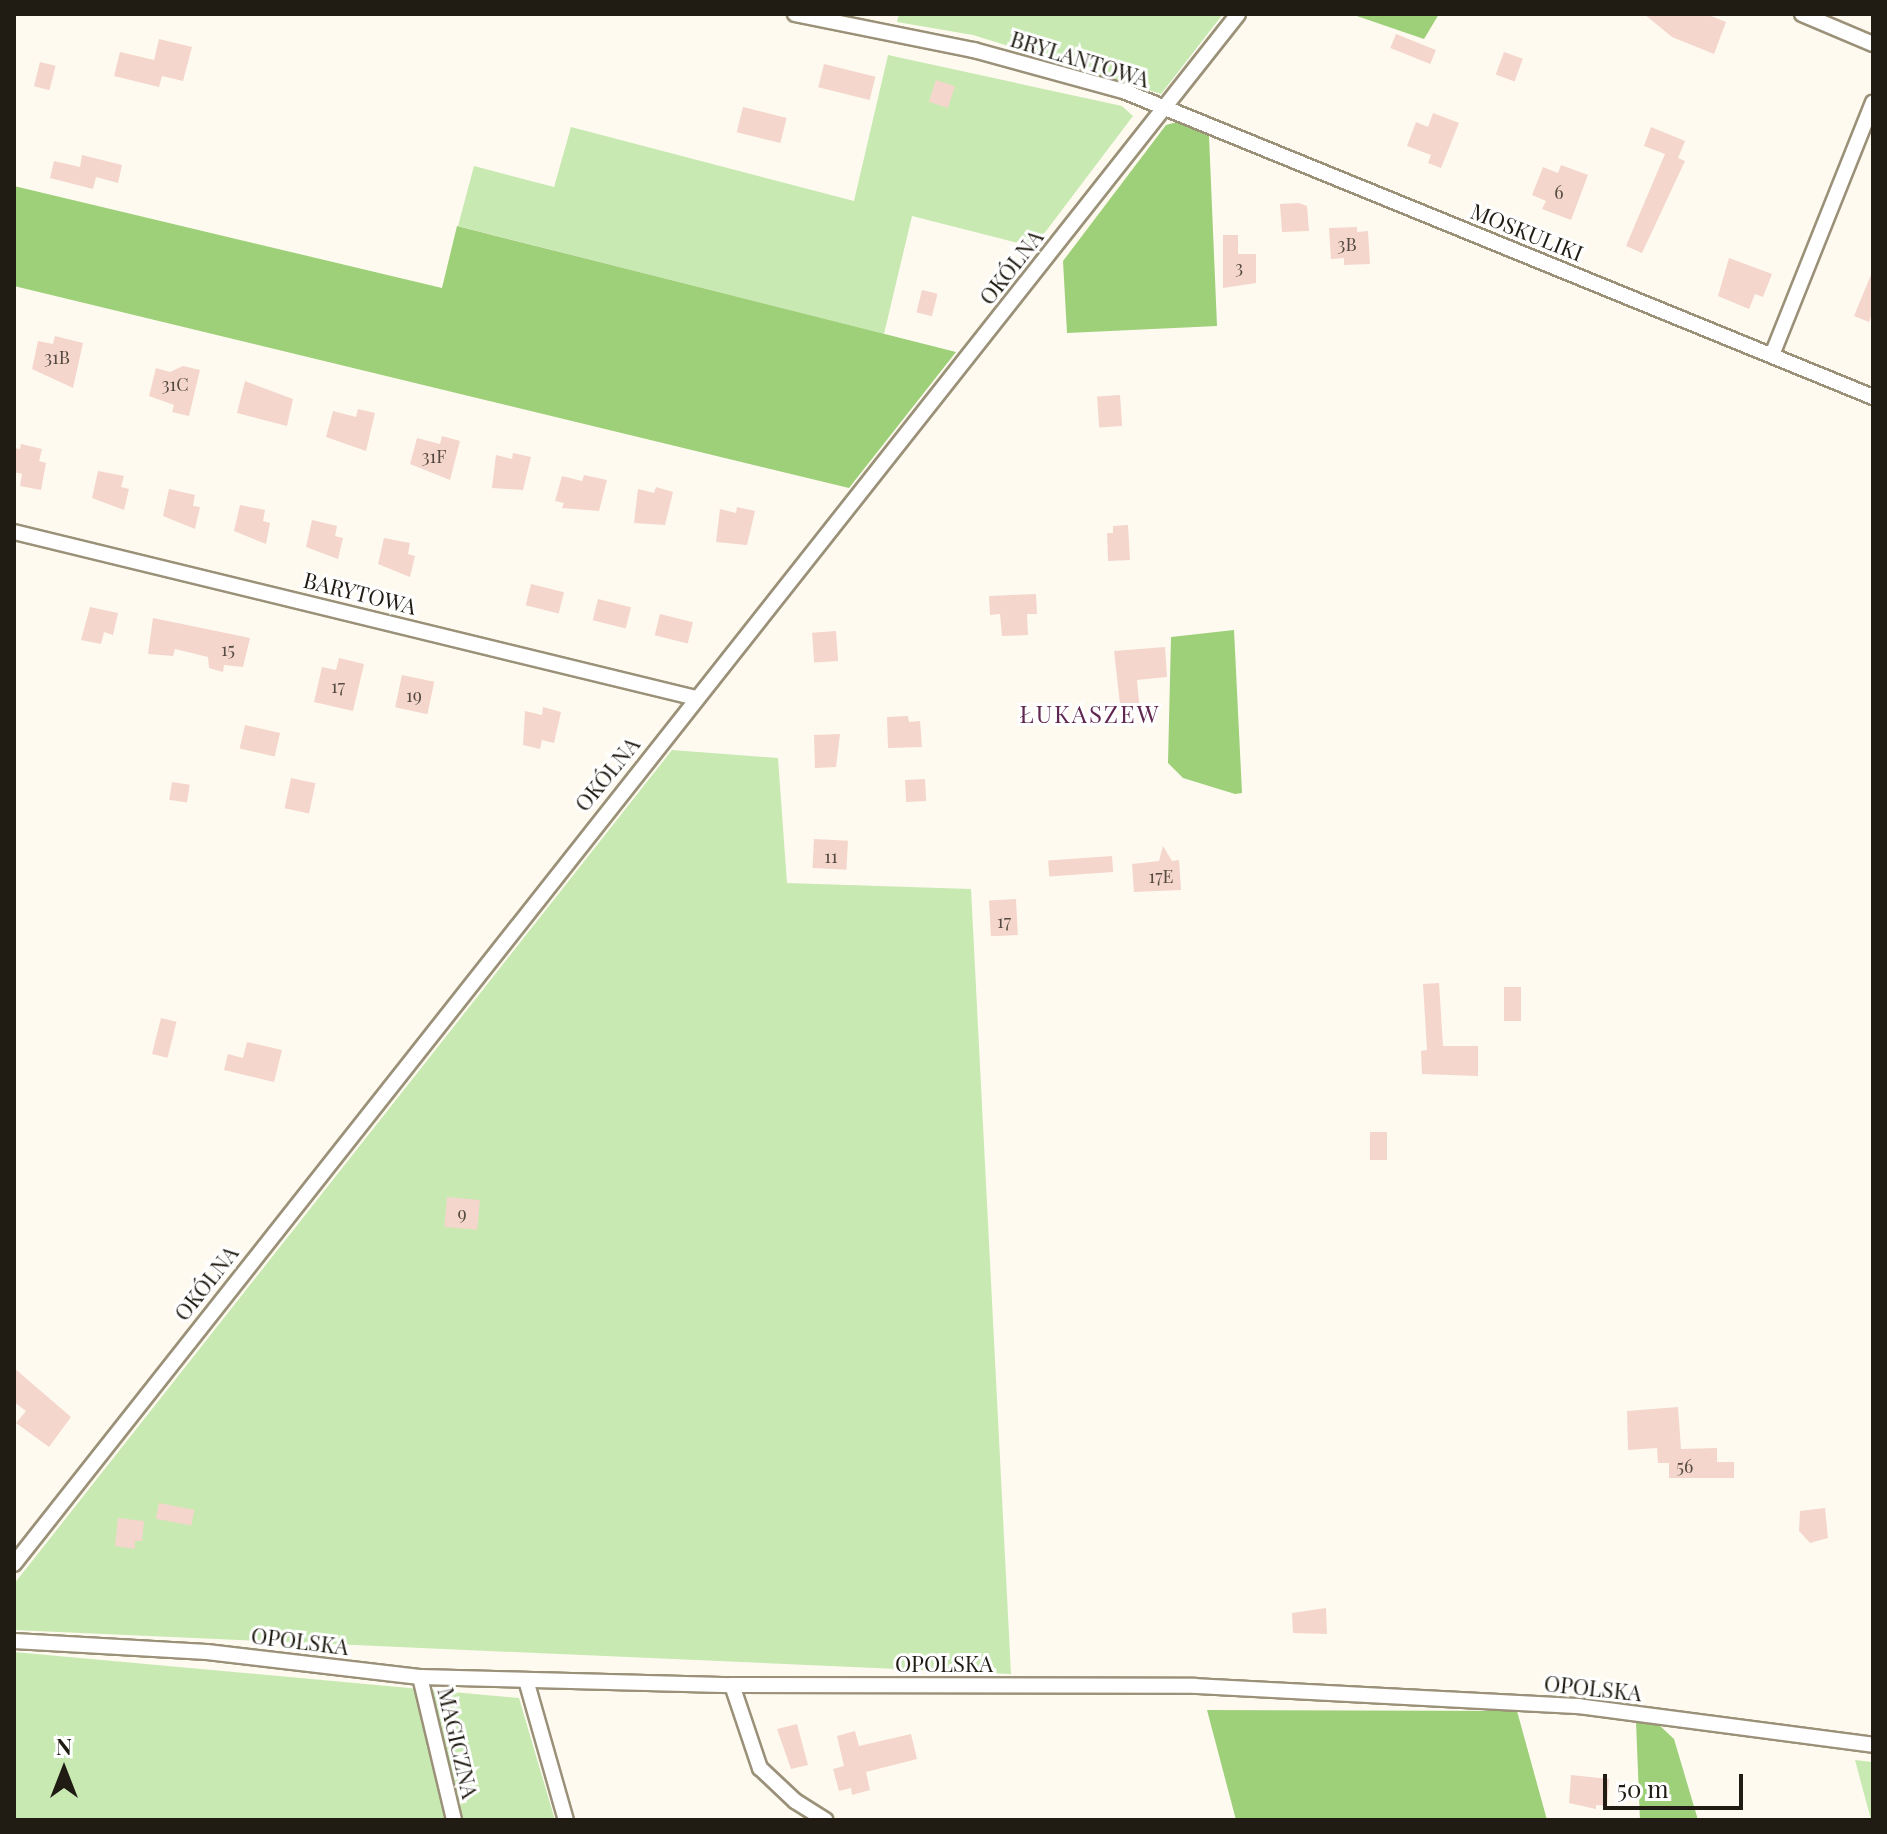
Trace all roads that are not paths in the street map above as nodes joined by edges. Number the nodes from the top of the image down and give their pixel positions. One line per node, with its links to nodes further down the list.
1 (795, 14): 6 (street, BRYLANTOWA)
2 (1238, 14): 6 (street, OKÓLNA)
3 (1802, 14): 4 (street)
4 (1873, 44)
5 (1873, 102): 7 (street)
6 (1163, 109): 7 (street, MOSKULIKI); 10 (street, OKÓLNA)
7 (1772, 355): 8 (street, MOSKULIKI)
8 (1873, 397)
9 (14, 532): 10 (street, BARYTOWA)
10 (696, 698): 11 (street, OKÓLNA)
11 (14, 1564)
12 (14, 1641): 13 (street, OPOLSKA)
13 (420, 1677): 14 (street, OPOLSKA); 17 (street, MAGICZNA)
14 (526, 1680): 15 (street, OPOLSKA); 18 (street)
15 (732, 1685): 16 (street, OPOLSKA); 19 (street)
16 (1873, 1745)
17 (454, 1820)
18 (566, 1820)
19 (826, 1820)

